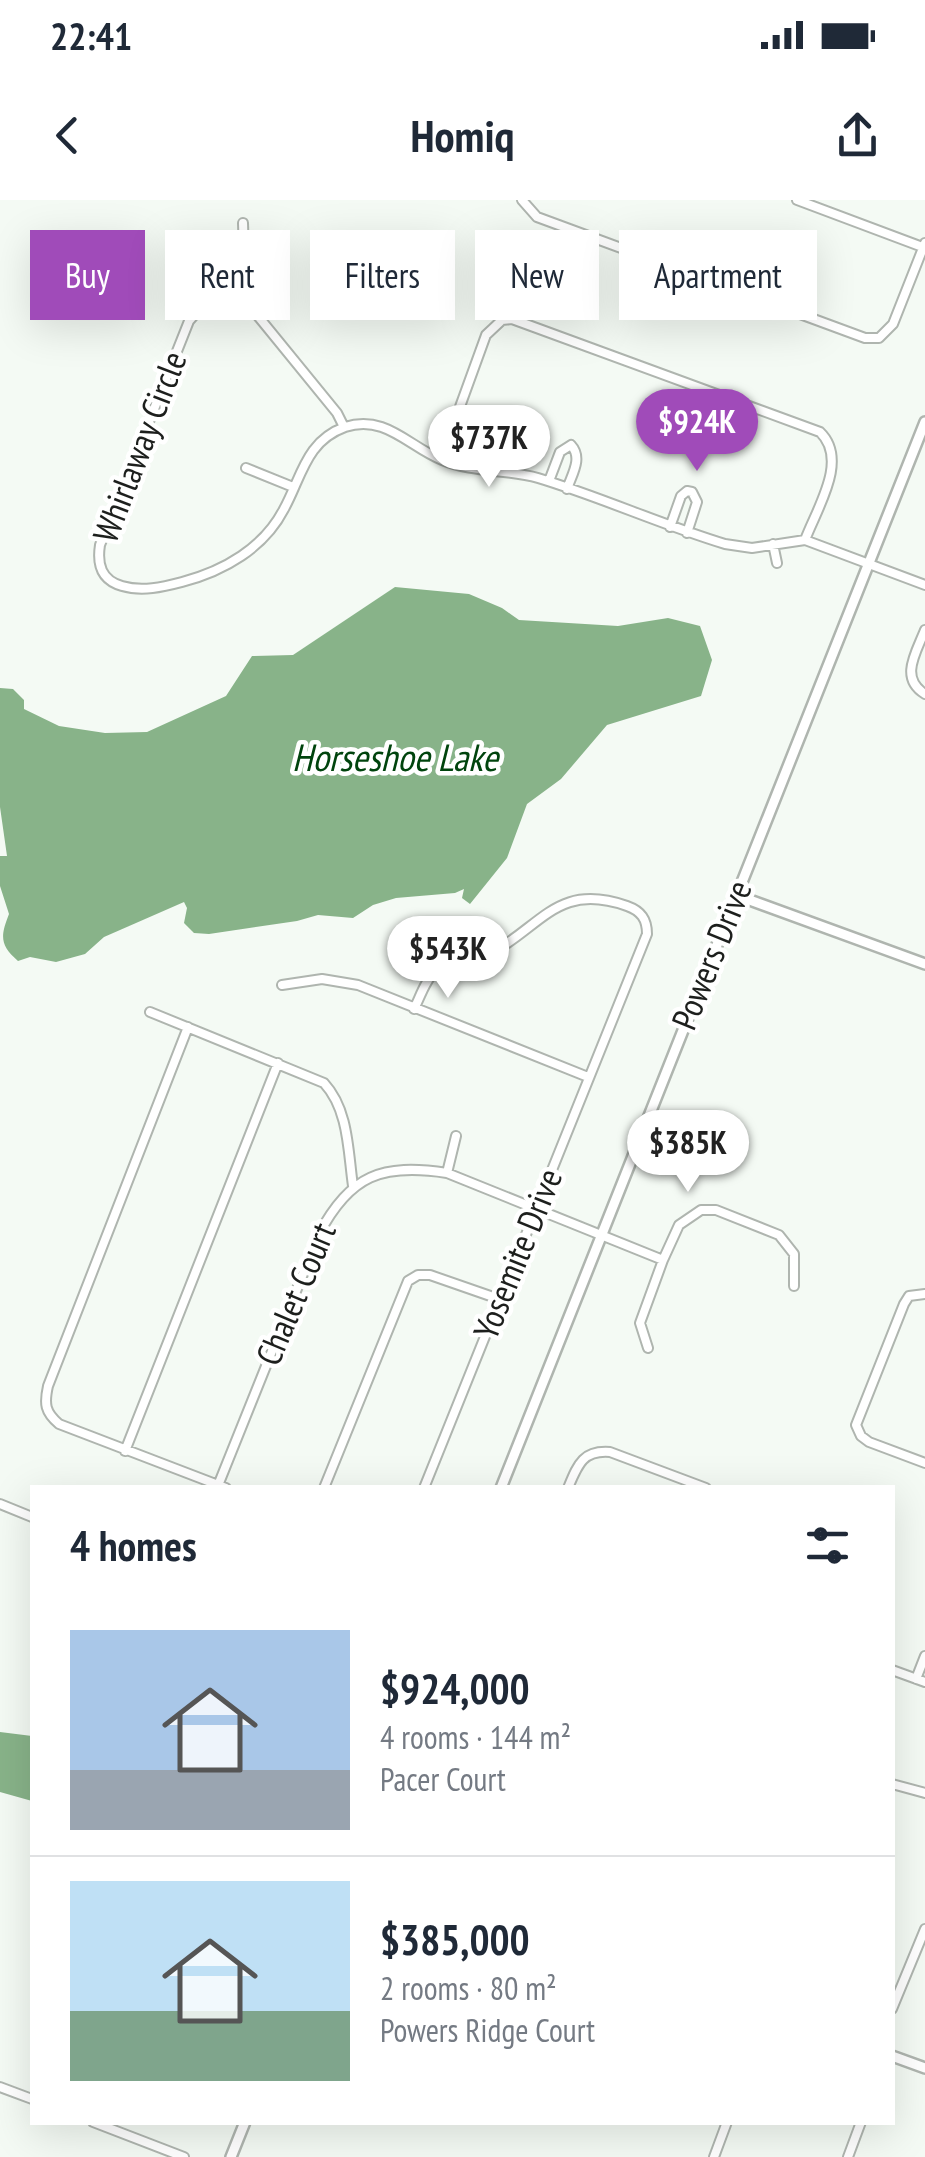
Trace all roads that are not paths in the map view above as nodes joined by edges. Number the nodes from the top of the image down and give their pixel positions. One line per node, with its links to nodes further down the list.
1 (522, 200): 5 (street)
2 (796, 200): 5 (street)
3 (243, 222): 4 (street)
4 (243, 230)
5 (924, 246)
6 (190, 320): 13 (street, Whirlaway Circle)
7 (262, 320): 9 (street)
8 (925, 422): 20 (street, Powers Drive)
9 (344, 427): 10 (street); 13 (street, Whirlaway Circle)
10 (440, 459): 12 (street); 17 (street)
11 (246, 468): 13 (street)
12 (549, 482): 14 (street); 14 (street)
13 (293, 487)
14 (567, 488): 15 (street)
15 (670, 527): 16 (street); 16 (street)
16 (687, 533): 18 (street)
17 (805, 540): 18 (street); 20 (street)
18 (773, 544): 19 (street)
19 (777, 564)
20 (868, 564): 21 (street); 24 (street, Powers Drive)
21 (925, 585)
22 (925, 630): 23 (street)
23 (922, 693)
24 (736, 895): 25 (street); 36 (street, Powers Drive)
25 (925, 964)
26 (282, 986): 27 (street)
27 (414, 1008): 31 (street); 31 (street, Yosemite Drive)
28 (150, 1012): 29 (street)
29 (188, 1027): 30 (street); 42 (street)
30 (278, 1063): 34 (street); 42 (street)
31 (588, 1076): 35 (street, Yosemite Drive)
32 (456, 1136): 33 (street)
33 (447, 1173): 34 (street, Chalet Court); 35 (street, Chalet Court)
34 (353, 1186): 45 (street, Chalet Court)
35 (536, 1208): 36 (street, Chalet Court); 40 (street, Yosemite Drive)
36 (602, 1234): 37 (street, Chalet Court); 48 (street, Powers Drive)
37 (663, 1260): 38 (street); 41 (street)
38 (794, 1286)
39 (925, 1294): 43 (street)
40 (499, 1300): 46 (street); 47 (street, Yosemite Drive)
41 (648, 1348)
42 (125, 1450): 44 (street)
43 (925, 1463)
44 (215, 1485)
45 (221, 1485)
46 (325, 1485)
47 (425, 1485)
48 (502, 1485)
49 (569, 1485): 50 (street)
50 (698, 1485)
51 (0, 1504): 52 (street)
52 (30, 1516)
53 (925, 1656): 55 (street)
54 (895, 1671): 55 (street)
55 (920, 1680)
56 (895, 1785): 57 (street)
57 (925, 1793)
58 (925, 1929): 59 (street)
59 (895, 2001)
60 (895, 2057): 61 (street)
61 (925, 2068)
62 (0, 2087): 63 (street)
63 (30, 2098)
64 (102, 2125): 68 (street)
65 (244, 2125): 69 (street)
66 (726, 2125): 70 (street)
67 (861, 2125): 71 (street)
68 (184, 2157)
69 (231, 2157)
70 (714, 2157)
71 (848, 2157)

